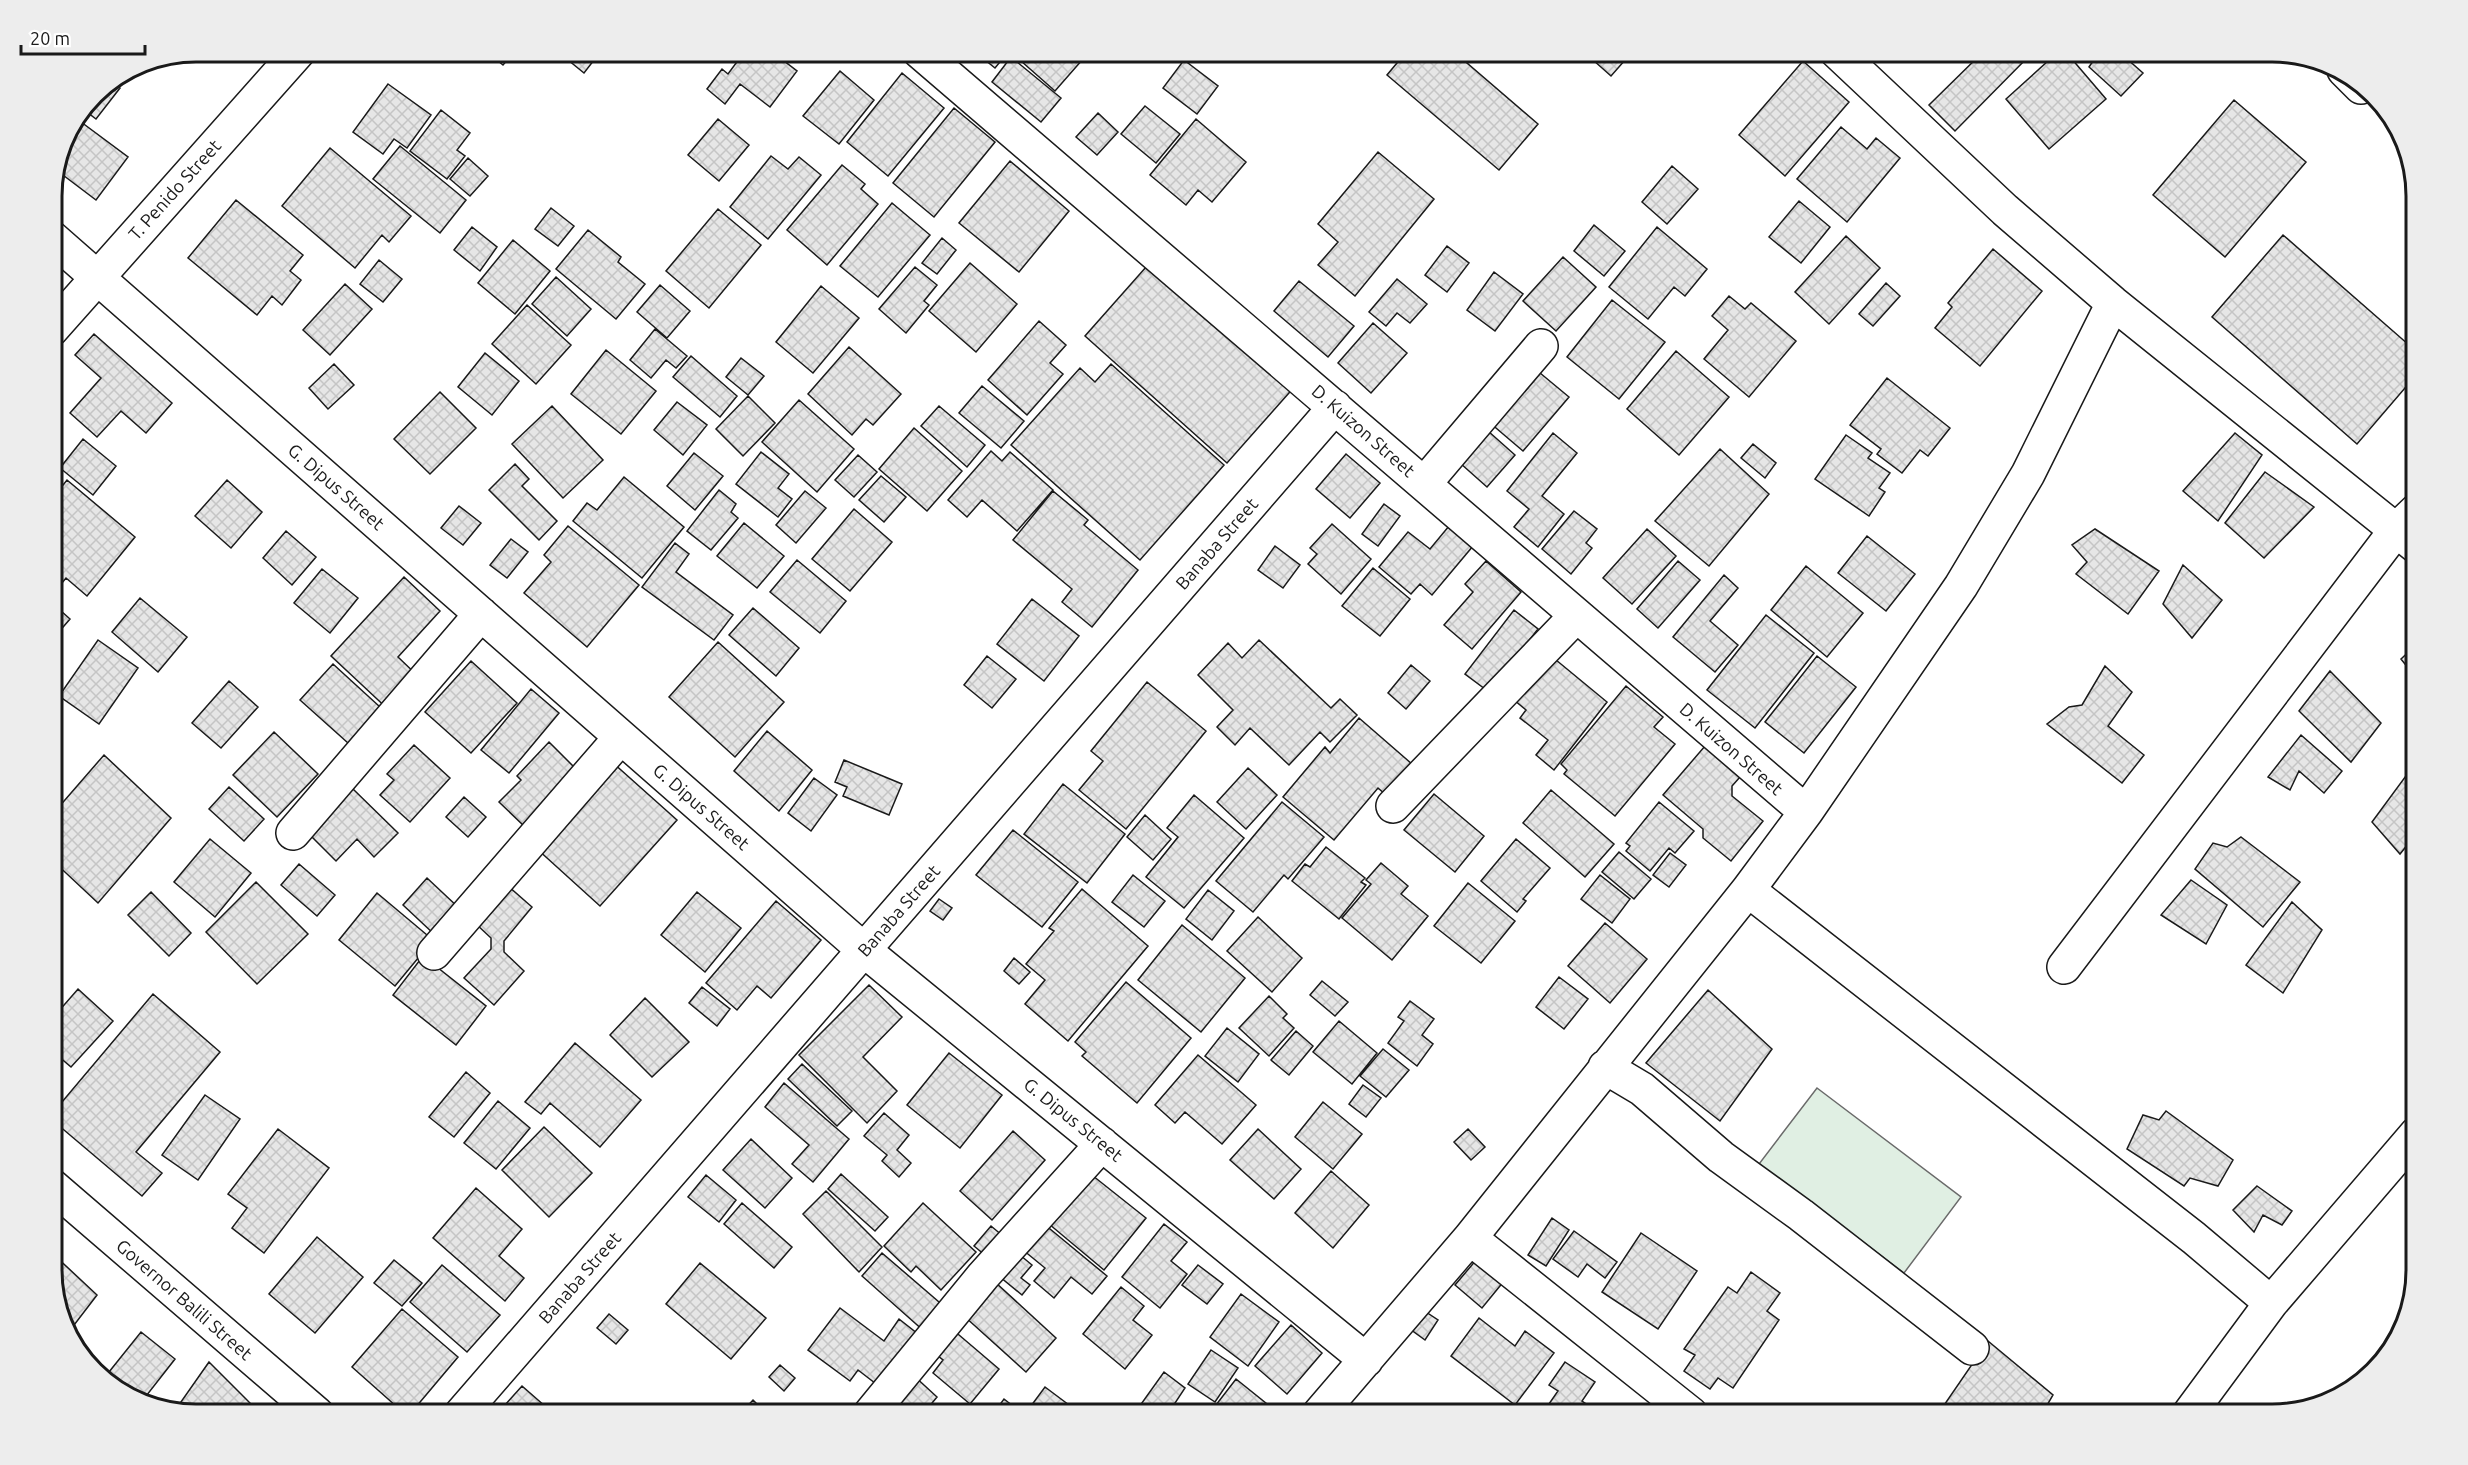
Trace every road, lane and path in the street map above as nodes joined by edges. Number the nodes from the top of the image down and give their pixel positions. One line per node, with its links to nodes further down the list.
1 (289, 62): 5 (street, T. Penido Street)
2 (932, 62): 9 (street, D. Kuizon Street)
3 (1848, 62): 6 (street)
4 (62, 246): 5 (street, G. Dipus Street)
5 (98, 277): 7 (street, T. Penido Street); 13 (street, G. Dipus Street)
6 (2113, 303): 11 (street); 17 (street)
7 (62, 318)
8 (1542, 346): 10 (street)
9 (1335, 407): 10 (street, D. Kuizon Street); 20 (street, Banaba Street)
10 (1424, 484): 14 (street, D. Kuizon Street)
11 (2406, 526)
12 (2406, 534): 22 (street)
13 (482, 614): 15 (street, G. Dipus Street); 18 (street)
14 (1576, 616): 16 (street); 17 (street, D. Kuizon Street)
15 (621, 737): 20 (street, G. Dipus Street); 21 (street)
16 (1393, 806)
17 (1806, 812): 19 (street)
18 (293, 834)
19 (1748, 890): 23 (street); 28 (street)
20 (865, 951): 24 (street, G. Dipus Street); 32 (street, Banaba Street)
21 (434, 952)
22 (2064, 967)
23 (1605, 1067): 27 (street); 29 (street)
24 (1102, 1144): 30 (street, G. Dipus Street); 33 (street)
25 (2406, 1145): 28 (street)
26 (62, 1194): 31 (street, Governor Balili Street)
27 (1470, 1238): 30 (street); 35 (street)
28 (2271, 1303): 36 (street)
29 (1972, 1348)
30 (1366, 1360): 34 (street)
31 (305, 1404)
32 (470, 1404)
33 (878, 1404)
34 (1328, 1404)
35 (1678, 1404)
36 (2196, 1404)

